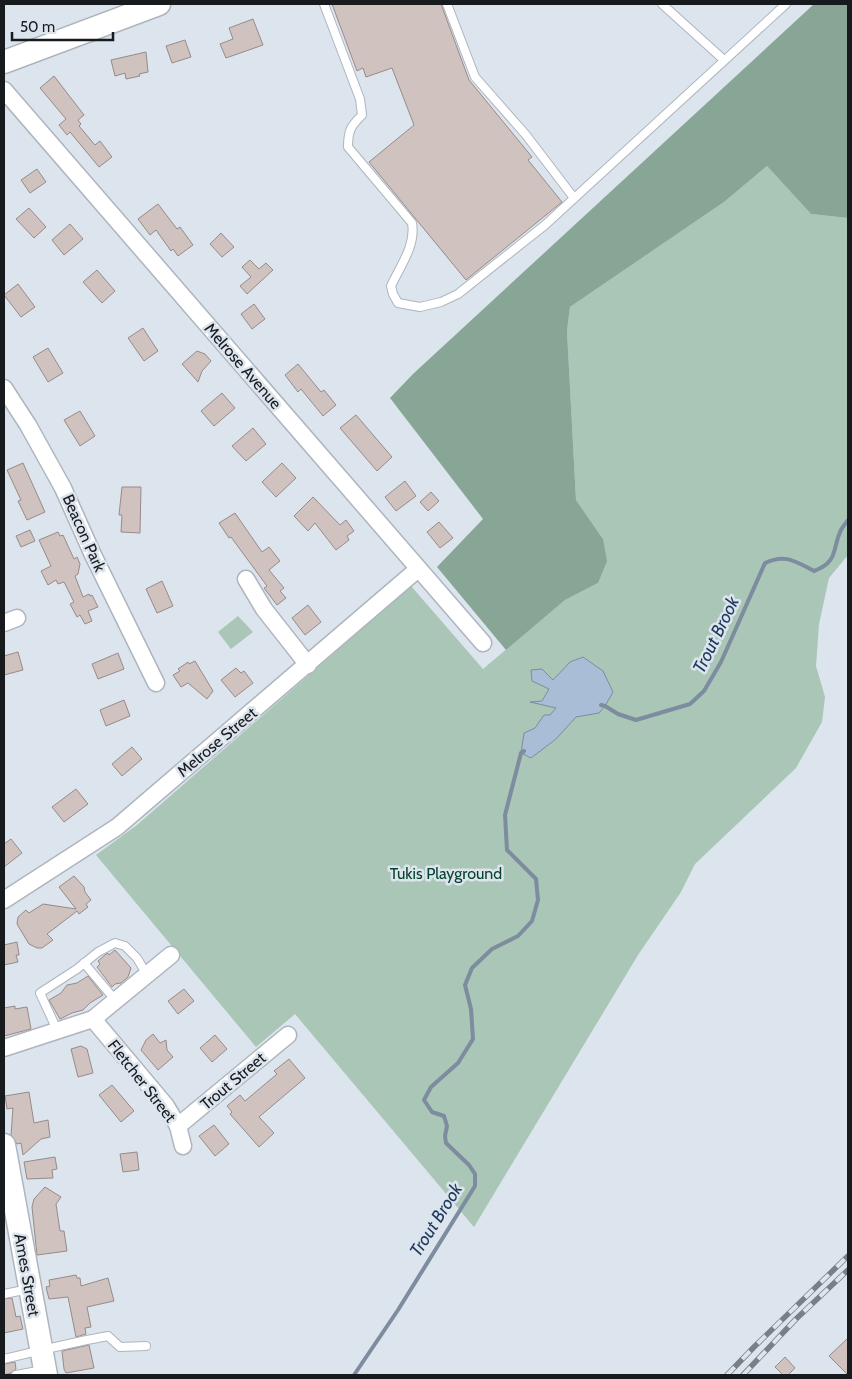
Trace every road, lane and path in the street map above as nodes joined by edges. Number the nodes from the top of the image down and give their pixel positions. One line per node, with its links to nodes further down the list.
1 (159, 4): 7 (street)
2 (324, 4): 9 (lane)
3 (447, 4): 9 (lane)
4 (662, 4): 6 (lane)
5 (786, 4): 6 (lane)
6 (724, 60): 9 (lane)
7 (4, 62)
8 (4, 90): 11 (street, Melrose Avenue)
9 (574, 198)
10 (4, 388): 15 (street, Beacon Park)
11 (418, 569): 13 (street, Melrose Avenue); 14 (street, Melrose Street)
12 (246, 578): 14 (street)
13 (483, 644)
14 (308, 665): 16 (street, Melrose Street)
15 (156, 683)
16 (4, 900)
17 (171, 956): 19 (street)
18 (84, 963): 19 (lane); 20 (lane); 22 (lane)
19 (147, 975): 20 (street)
20 (116, 1001): 21 (street)
21 (93, 1019): 22 (street); 25 (street, Fletcher Street)
22 (57, 1030): 24 (street)
23 (288, 1035): 25 (street, Trout Street)
24 (4, 1048)
25 (178, 1126): 27 (street, Fletcher Street)
26 (4, 1145): 28 (street, Ames Street)
27 (183, 1146)
28 (29, 1289): 29 (lane); 32 (street, Ames Street)
29 (4, 1294)
30 (146, 1346): 32 (lane)
31 (4, 1358): 32 (lane)
32 (44, 1365): 33 (lane)
33 (16, 1375)

